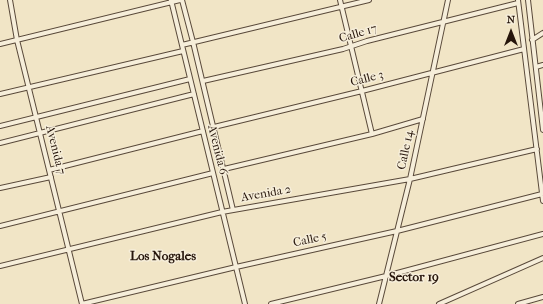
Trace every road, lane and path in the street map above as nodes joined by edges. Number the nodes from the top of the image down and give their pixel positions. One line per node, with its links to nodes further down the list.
1 (10, 0): 12 (street, Avenida 7)
2 (181, 0): 7 (street); 14 (street, Avenida 6)
3 (340, 0): 9 (street)
4 (369, 0): 9 (street)
5 (448, 0): 10 (street, Calle 14)
6 (528, 0): 13 (street)
7 (171, 1): 12 (street); 16 (street, Avenida 6)
8 (518, 2): 10 (street, Calle 17); 18 (street)
9 (341, 6): 14 (street); 17 (street)
10 (442, 23): 17 (street, Calle 17); 22 (street, Calle 14)
11 (543, 33): 13 (street)
12 (17, 40): 15 (street); 25 (street, Avenida 7)
13 (532, 40): 21 (street)
14 (193, 42): 16 (street); 24 (street, Avenida 6)
15 (0, 44)
16 (182, 45): 19 (street, Avenida 6)
17 (351, 46): 24 (street, Calle 17); 26 (street)
18 (524, 49): 22 (street, Calle 3); 38 (street)
19 (183, 51): 23 (street, Avenida 6); 25 (street)
20 (543, 65): 21 (street)
21 (536, 67): 33 (street)
22 (432, 73): 26 (street, Calle 3); 30 (street, Calle 14)
23 (190, 79): 28 (street, Avenida 6); 29 (street)
24 (203, 81): 32 (street, Avenida 6)
25 (30, 87): 27 (street); 29 (street, Avenida 7)
26 (362, 91): 32 (street, Calle 3); 36 (street)
27 (0, 94)
28 (194, 94): 34 (street, Avenida 6); 35 (street)
29 (36, 117): 31 (street); 35 (street, Avenida 7)
30 (423, 119): 36 (street); 44 (street, Calle 14)
31 (0, 126)
32 (214, 127): 40 (street, Avenida 6)
33 (543, 130)
34 (203, 131): 41 (street); 42 (street, Avenida 6)
35 (41, 134): 37 (street); 41 (street, Avenida 7)
36 (372, 134): 40 (street)
37 (0, 143)
38 (537, 148): 39 (street); 44 (street, Avenida 2)
39 (541, 163): 46 (street)
40 (224, 169): 48 (street, Avenida 6)
41 (49, 170): 43 (street, Avenida 7)
42 (213, 173): 49 (street); 50 (street, Avenida 6)
43 (51, 177): 45 (street); 49 (street, Avenida 7)
44 (410, 178): 48 (street, Avenida 2); 52 (street, Calle 14)
45 (0, 188)
46 (542, 194): 47 (street); 52 (street, Calle 5)
47 (543, 201)
48 (233, 210): 50 (street, Avenida 2)
49 (59, 211): 51 (street); 54 (street, Avenida 7)
50 (222, 212): 54 (street, Avenida 2); 57 (street, Avenida 6)
51 (0, 226)
52 (397, 231): 57 (street, Calle 5); 58 (street, Calle 14)
53 (543, 234): 58 (street)
54 (68, 249): 56 (street, Avenida 2); 60 (street, Avenida 7)
55 (543, 258): 64 (street)
56 (0, 266)
57 (236, 267): 60 (street, Calle 5); 61 (street, Avenida 6)
58 (386, 276): 62 (street); 63 (street, Calle 14)
59 (543, 297): 65 (street)
60 (82, 304)
61 (245, 304)
62 (271, 304)
63 (379, 304)
64 (439, 304)
65 (518, 304)

